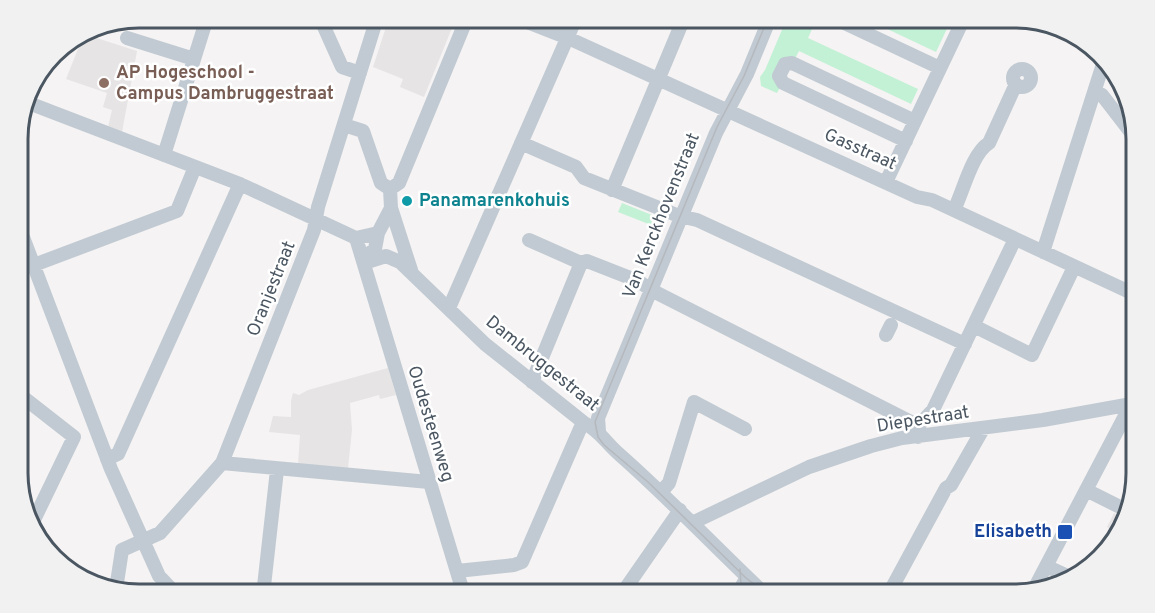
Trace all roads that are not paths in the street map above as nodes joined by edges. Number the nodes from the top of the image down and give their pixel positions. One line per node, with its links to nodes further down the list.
1 (204, 28): 13 (street)
2 (324, 28): 16 (street)
3 (373, 28): 16 (street, Oranjestraat)
4 (463, 28): 31 (street)
5 (542, 28): 12 (street, Gasstraat)
6 (572, 28): 12 (street)
7 (680, 28): 17 (street)
8 (766, 28): 21 (street, Van Kerckhovenstraat)
9 (855, 28): 14 (street)
10 (959, 28): 14 (street)
11 (126, 38): 13 (street)
12 (568, 38): 17 (street, Gasstraat); 26 (street)
13 (194, 59): 27 (street)
14 (940, 68): 22 (street)
15 (1102, 69): 19 (street)
16 (360, 73): 23 (street, Oranjestraat)
17 (658, 79): 21 (street, Gasstraat); 32 (street)
18 (1016, 84): 33 (street)
19 (1095, 92): 24 (street); 41 (street)
20 (34, 105): 27 (street)
21 (727, 110): 29 (street, Gasstraat); 35 (street, Van Kerckhovenstraat)
22 (915, 121): 25 (street); 25 (street)
23 (344, 125): 31 (street); 36 (street, Oranjestraat)
24 (1126, 126)
25 (906, 141): 29 (street)
26 (521, 144): 32 (street); 50 (street)
27 (164, 155): 28 (street)
28 (195, 167): 30 (street); 45 (street)
29 (886, 182): 33 (street, Gasstraat)
30 (240, 184): 36 (street); 64 (street)
31 (390, 189): 34 (street)
32 (612, 190): 35 (street)
33 (954, 210): 39 (street, Gasstraat)
34 (388, 214): 37 (street); 47 (street)
35 (681, 217): 48 (street, Van Kerckhovenstraat); 52 (street)
36 (317, 218): 38 (street); 65 (street, Oranjestraat)
37 (378, 232): 38 (street); 43 (street)
38 (356, 238): 43 (street)
39 (1015, 239): 41 (street, Gasstraat); 51 (street)
40 (529, 240): 44 (street)
41 (1043, 252): 46 (street, Gasstraat)
42 (29, 257): 45 (street)
43 (364, 263): 47 (street, Dambruggestraat); 67 (street, Oudesteenweg)
44 (581, 263): 48 (street); 53 (street)
45 (34, 265): 58 (street)
46 (1074, 267): 49 (street, Gasstraat); 51 (street)
47 (411, 272): 50 (street, Dambruggestraat)
48 (651, 290): 61 (street, Van Kerckhovenstraat); 62 (street)
49 (1126, 290)
50 (449, 308): 53 (street, Dambruggestraat)
51 (974, 326): 52 (street)
52 (965, 344): 62 (street)
53 (532, 382): 57 (street, Dambruggestraat)
54 (28, 401): 63 (street)
55 (1126, 402): 60 (street, Diepestraat)
56 (1126, 417): 68 (street)
57 (583, 422): 61 (street, Dambruggestraat); 76 (street)
58 (94, 429): 63 (street); 64 (street)
59 (745, 429): 69 (street)
60 (983, 429): 62 (street, Diepestraat); 87 (street)
61 (599, 431): 69 (street, Dambruggestraat)
62 (918, 431): 73 (street, Diepestraat)
63 (74, 437): 72 (street)
64 (106, 459): 74 (street)
65 (222, 464): 66 (street); 74 (street, Oranjestraat)
66 (277, 470): 67 (street); 82 (street)
67 (429, 482): 76 (street, Oudesteenweg)
68 (1086, 490): 70 (street); 75 (street)
69 (661, 492): 71 (street, Dambruggestraat)
70 (1121, 508)
71 (680, 510): 73 (street, Dambruggestraat); 84 (street)
72 (37, 515)
73 (692, 523): 78 (street, Dambruggestraat)
74 (143, 540): 79 (street, Oranjestraat); 81 (street)
75 (1046, 566): 77 (street); 80 (street)
76 (457, 571): 83 (street, Oudesteenweg)
77 (1063, 574)
78 (747, 577): 85 (street); 86 (street, Dambruggestraat)
79 (117, 582)
80 (1038, 582)
81 (167, 584)
82 (264, 584)
83 (461, 584)
84 (629, 584)
85 (743, 584)
86 (754, 584)
87 (894, 584)

